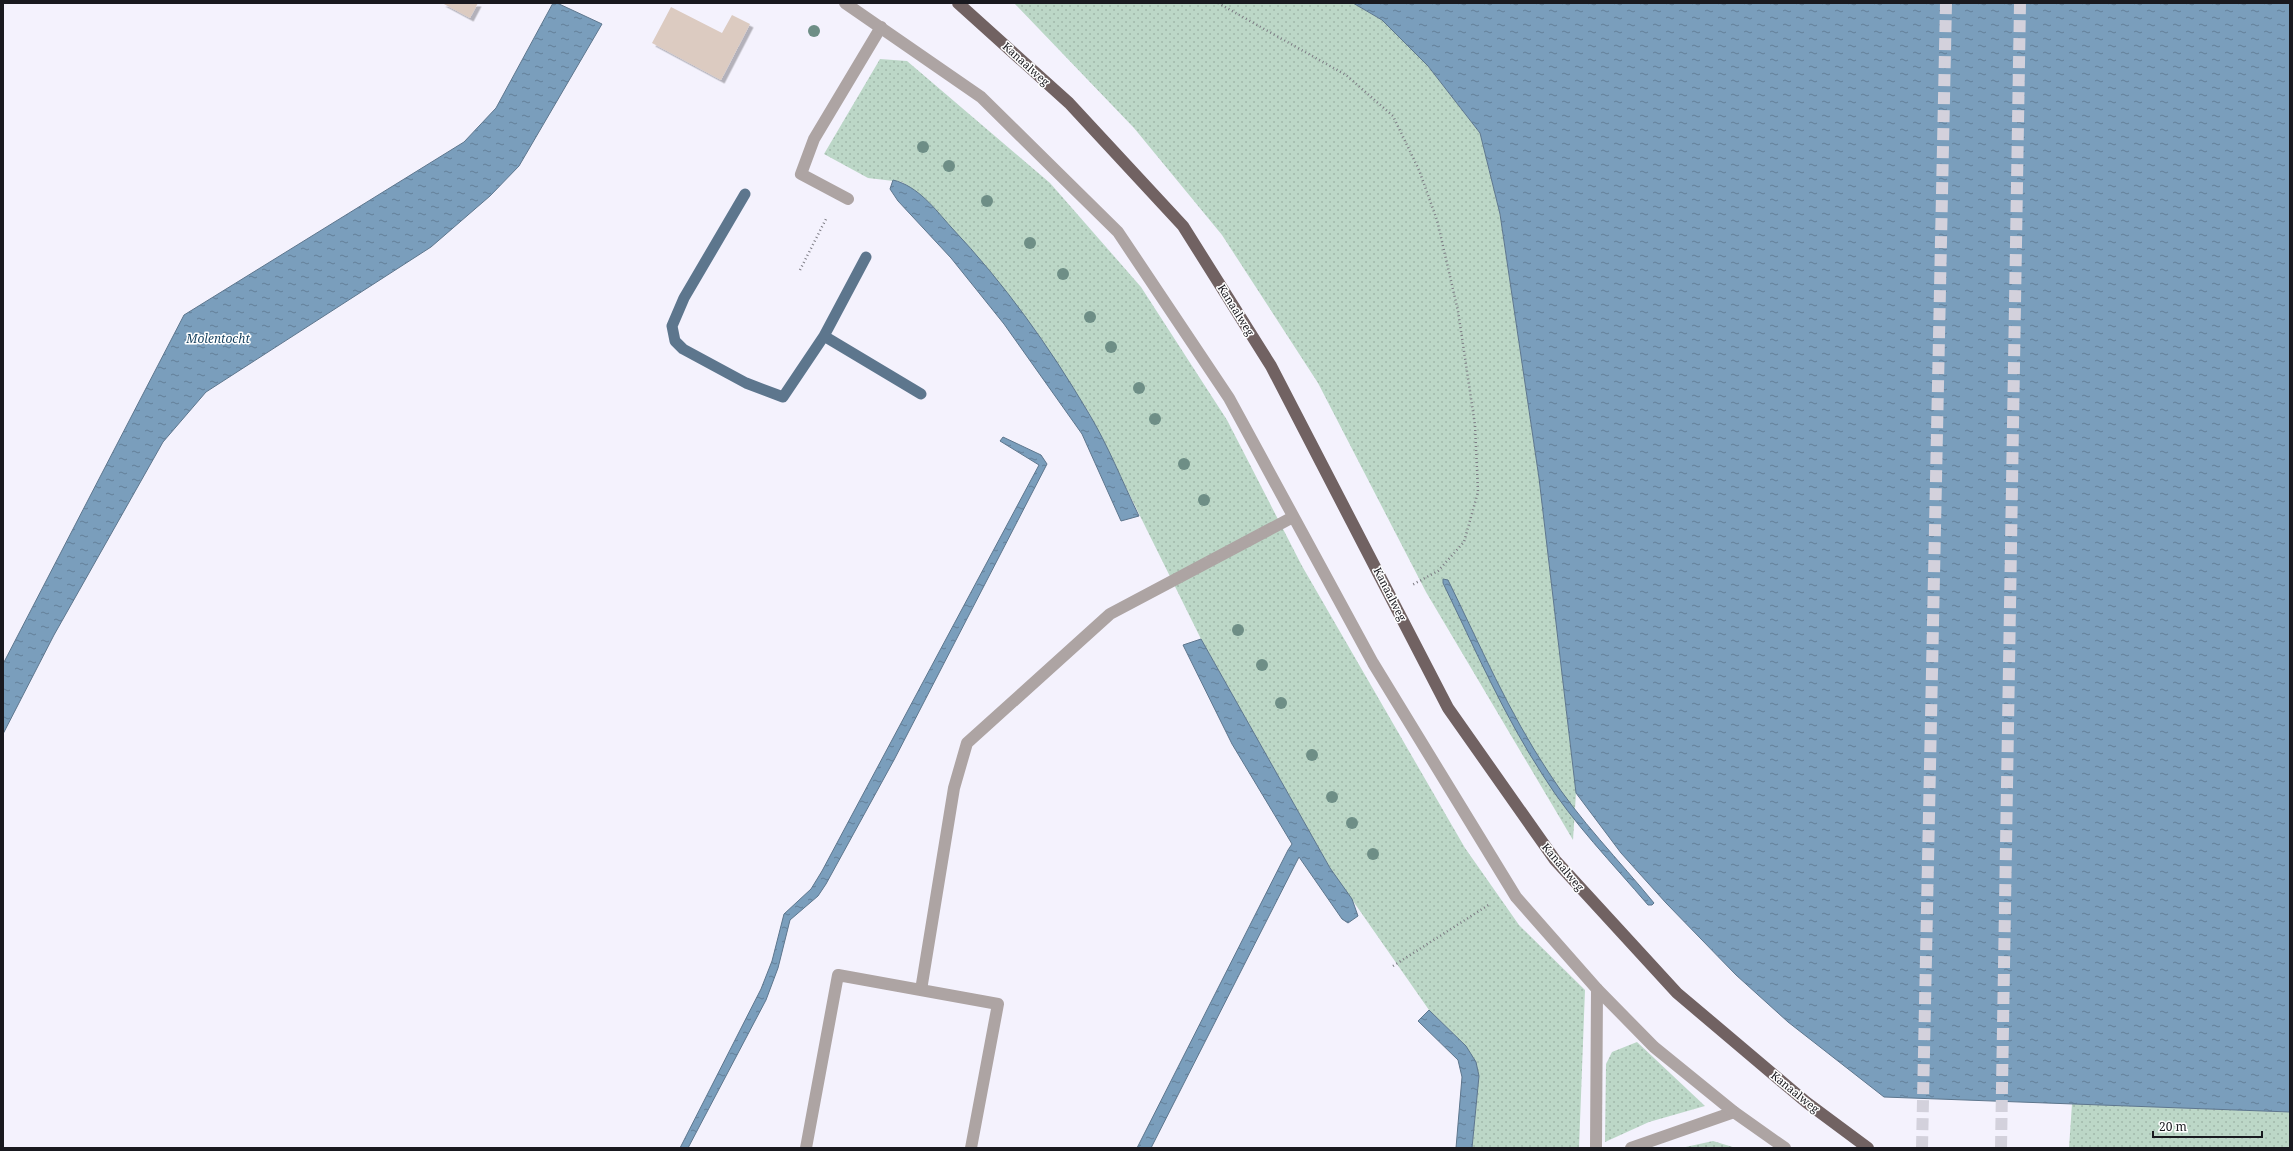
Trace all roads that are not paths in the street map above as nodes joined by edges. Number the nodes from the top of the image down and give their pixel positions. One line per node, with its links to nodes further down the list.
1 (845, 3): 3 (street)
2 (958, 3): 14 (main road, Kanaalweg)
3 (881, 27): 4 (street); 5 (street)
4 (844, 196)
5 (1293, 517): 6 (street); 7 (street)
6 (1597, 989): 8 (street); 11 (street)
7 (921, 990): 9 (street); 10 (street)
8 (1734, 1112): 12 (street); 13 (street)
9 (806, 1148)
10 (971, 1148)
11 (1596, 1148)
12 (1631, 1148)
13 (1785, 1148)
14 (1868, 1148)

